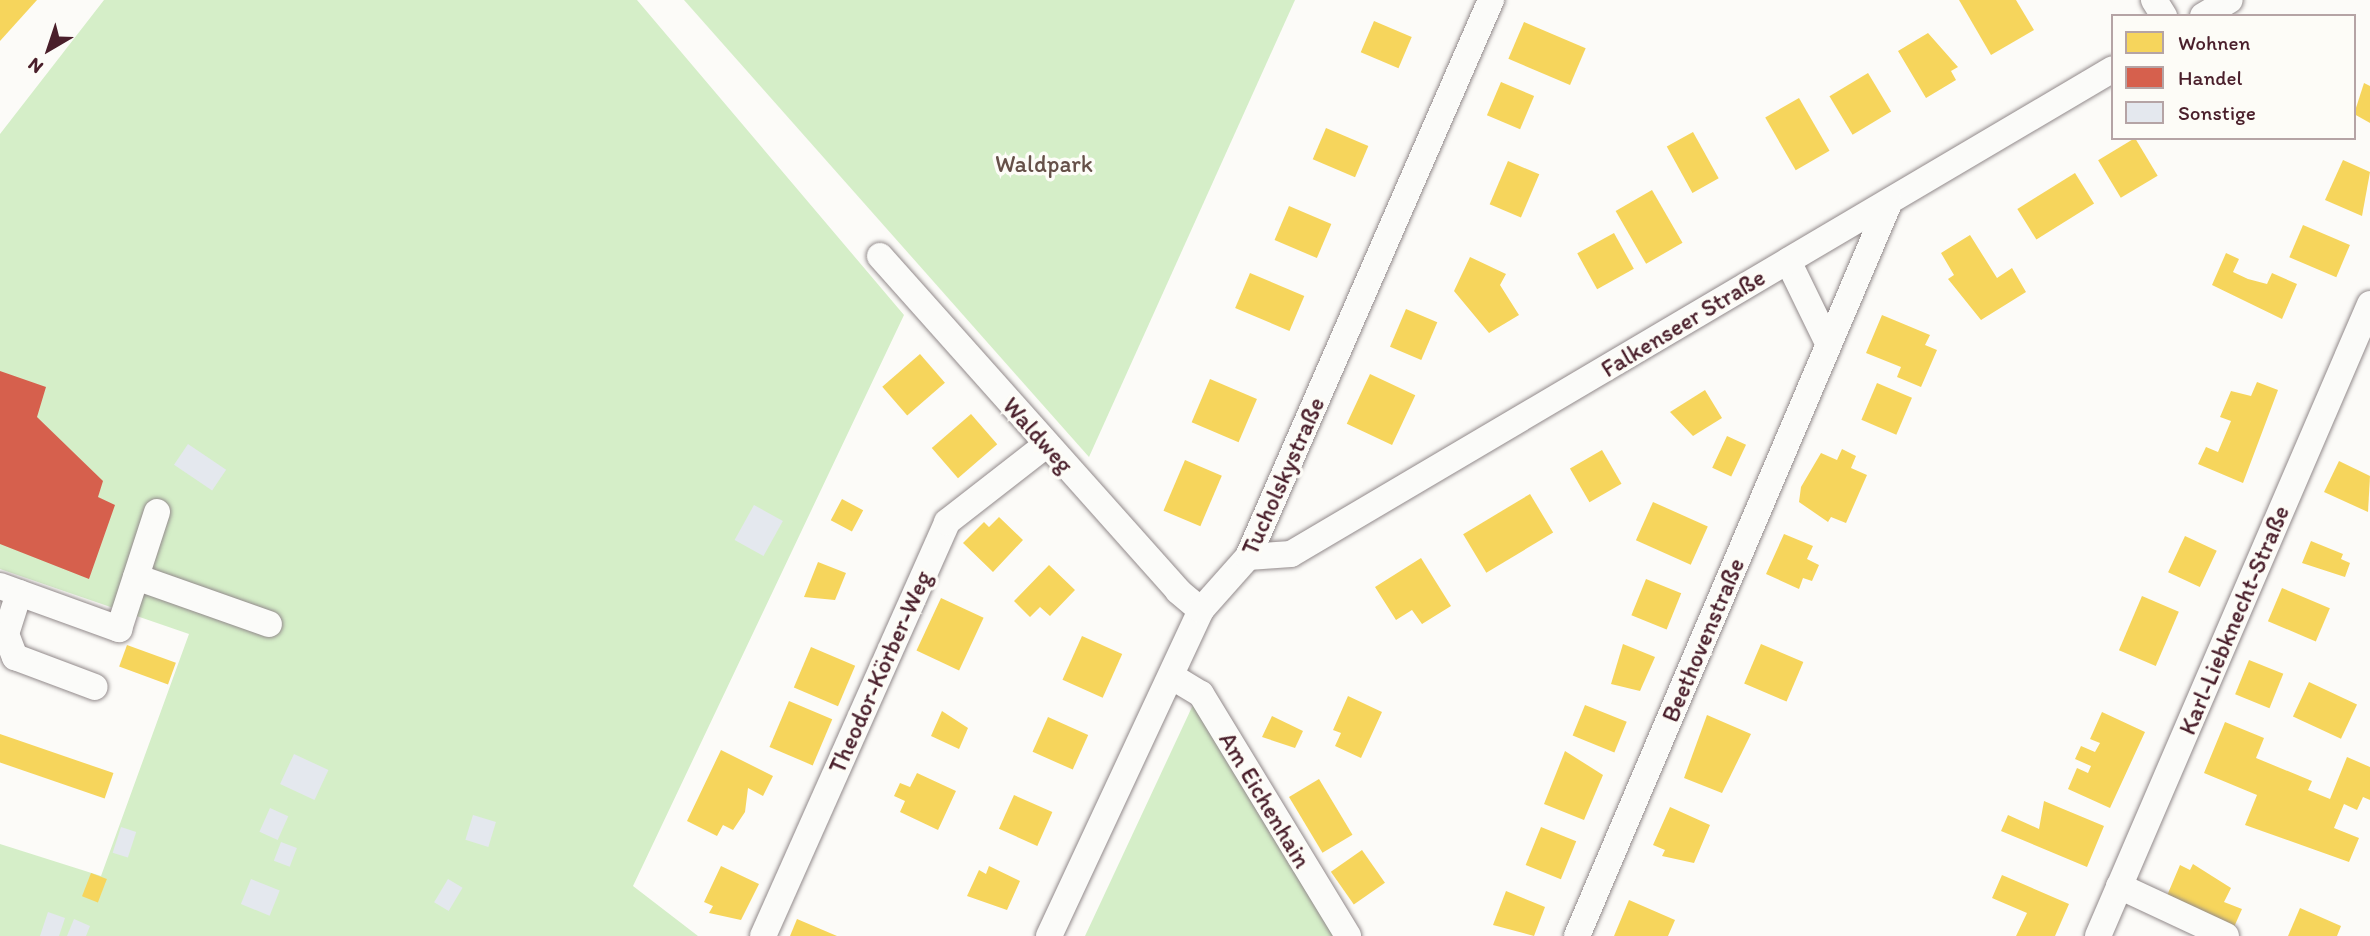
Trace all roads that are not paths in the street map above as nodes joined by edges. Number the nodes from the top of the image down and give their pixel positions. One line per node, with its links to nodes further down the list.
1 (1491, 0): 12 (street, Tucholskystraße)
2 (2230, 0): 3 (street)
3 (2206, 14)
4 (2111, 70): 5 (street, Falkenseer Straße)
5 (1889, 202): 7 (street, Falkenseer Straße); 9 (street, Beethovenstraße)
6 (880, 256): 10 (street, Waldweg)
7 (1788, 261): 9 (street); 12 (street, Falkenseer Straße)
8 (2370, 304): 19 (street, Karl-Liebknecht-Straße)
9 (1828, 343): 23 (street, Beethovenstraße)
10 (1046, 445): 15 (street, Waldweg); 20 (street, Theodor-Körber-Weg)
11 (157, 512): 13 (street)
12 (1248, 557): 15 (street, Tucholskystraße)
13 (136, 577): 14 (street); 16 (street)
14 (10, 589): 18 (street)
15 (1201, 610): 17 (street, Tucholskystraße)
16 (269, 624)
17 (1171, 676): 21 (street, Tucholskystraße); 22 (street, Am Eichenhain)
18 (95, 687)
19 (2119, 886): 24 (street, Karl-Liebknecht-Straße); 25 (street)
20 (763, 936)
21 (1049, 936)
22 (1348, 936)
23 (1577, 936)
24 (2098, 936)
25 (2226, 936)

